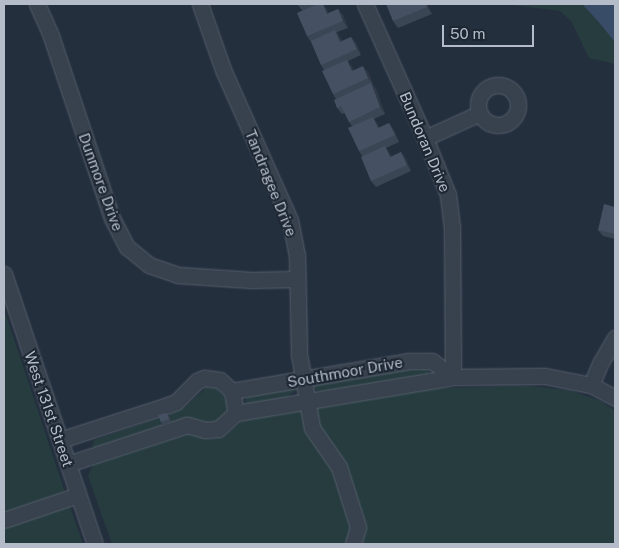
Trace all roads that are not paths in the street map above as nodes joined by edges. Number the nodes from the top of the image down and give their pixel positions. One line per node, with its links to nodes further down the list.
1 (37, 4): 7 (street, Dunmore Drive)
2 (200, 4): 7 (street, Tandragee Drive)
3 (366, 4): 5 (street, Bundoran Drive)
4 (480, 113): 5 (street)
5 (426, 138): 9 (street, Bundoran Drive)
6 (4, 274): 16 (street, West 131st Street)
7 (297, 279): 10 (street, Tandragee Drive)
8 (615, 338): 11 (street)
9 (453, 377): 10 (street, Southmoor Drive); 11 (street, Southmoor Drive); 14 (street, Southmoor Drive)
10 (303, 379): 12 (street, Southmoor Drive); 14 (street, Tandragee Drive)
11 (591, 385): 13 (street, Southmoor Drive)
12 (232, 392): 15 (street); 16 (street)
13 (615, 398)
14 (307, 401): 15 (street, Southmoor Drive); 21 (street, Tandragee Drive)
15 (236, 413): 17 (street)
16 (60, 440): 17 (street, West 131st Street)
17 (68, 464): 18 (street, West 131st Street)
18 (78, 495): 19 (street); 20 (street, West 131st Street)
19 (4, 520)
20 (95, 544)
21 (353, 544)

